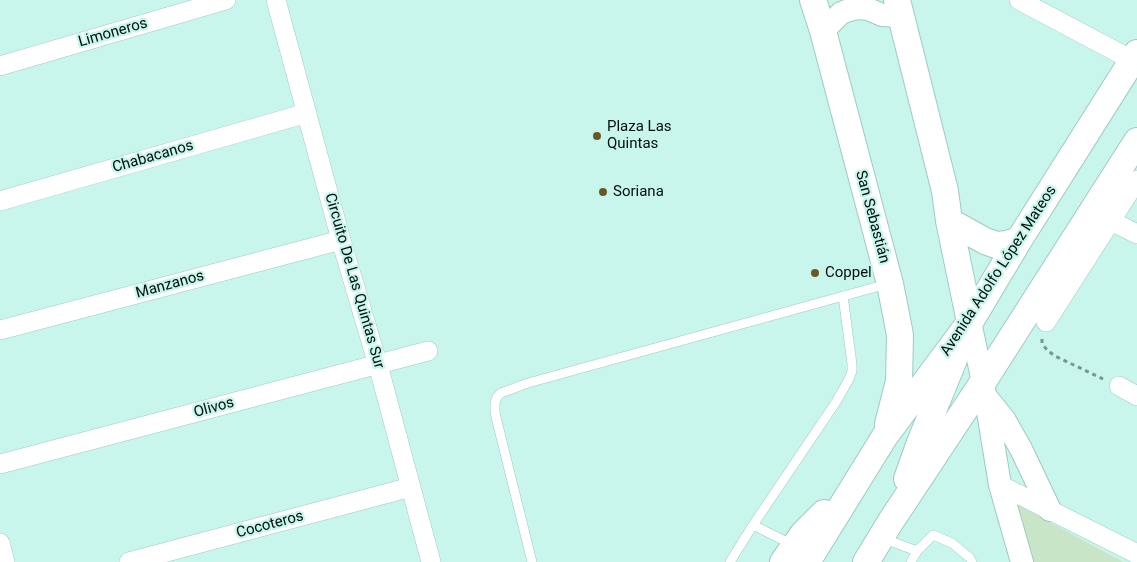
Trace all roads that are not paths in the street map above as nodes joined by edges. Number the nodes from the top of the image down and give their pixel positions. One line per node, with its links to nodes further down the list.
1 (226, 0): 8 (street, Limoneros)
2 (276, 0): 9 (street, Circuito De Las Quintas Sur)
3 (813, 0): 6 (main road, San Sebastián)
4 (1023, 1): 7 (street)
5 (899, 8): 6 (street); 13 (main road)
6 (823, 31): 18 (main road, San Sebastián)
7 (1135, 56): 17 (main road, Avenida Adolfo López Mateos)
8 (0, 66)
9 (307, 113): 12 (street, Chabacanos); 16 (street, Circuito De Las Quintas Sur)
10 (1137, 141): 26 (main road)
11 (1137, 180): 14 (street)
12 (0, 202)
13 (950, 221): 17 (main road); 20 (main road)
14 (1111, 221): 15 (street); 21 (street)
15 (1137, 234)
16 (341, 240): 22 (street, Manzanos); 24 (street, Circuito De Las Quintas Sur)
17 (1019, 240): 20 (main road, Avenida Adolfo López Mateos)
18 (890, 284): 19 (lane); 28 (main road, San Sebastián)
19 (843, 296): 34 (lane); 43 (lane)
20 (970, 322): 26 (street); 28 (main road, Avenida Adolfo López Mateos); 32 (main road)
21 (1046, 322)
22 (0, 330)
23 (428, 351): 24 (street, Olivos)
24 (378, 365): 29 (street, Olivos); 31 (street, Circuito De Las Quintas Sur)
25 (1119, 386): 27 (street)
26 (984, 389): 30 (street); 33 (street); 35 (main road)
27 (1137, 396)
28 (880, 445): 32 (main road); 39 (main road, Avenida Adolfo López Mateos)
29 (0, 464)
30 (1000, 485): 33 (street); 48 (street)
31 (411, 487): 41 (street, Cocoteros); 42 (street, Circuito De Las Quintas Sur)
32 (903, 490): 35 (main road)
33 (1050, 510): 38 (street)
34 (753, 525): 39 (lane); 44 (lane)
35 (886, 530): 37 (lane); 45 (main road)
36 (0, 543): 40 (street)
37 (917, 551): 46 (lane); 47 (lane)
38 (1137, 554)
39 (795, 557)
40 (5, 562)
41 (129, 562)
42 (431, 562)
43 (532, 562)
44 (730, 562)
45 (866, 562)
46 (911, 562)
47 (972, 562)
48 (1022, 562)

